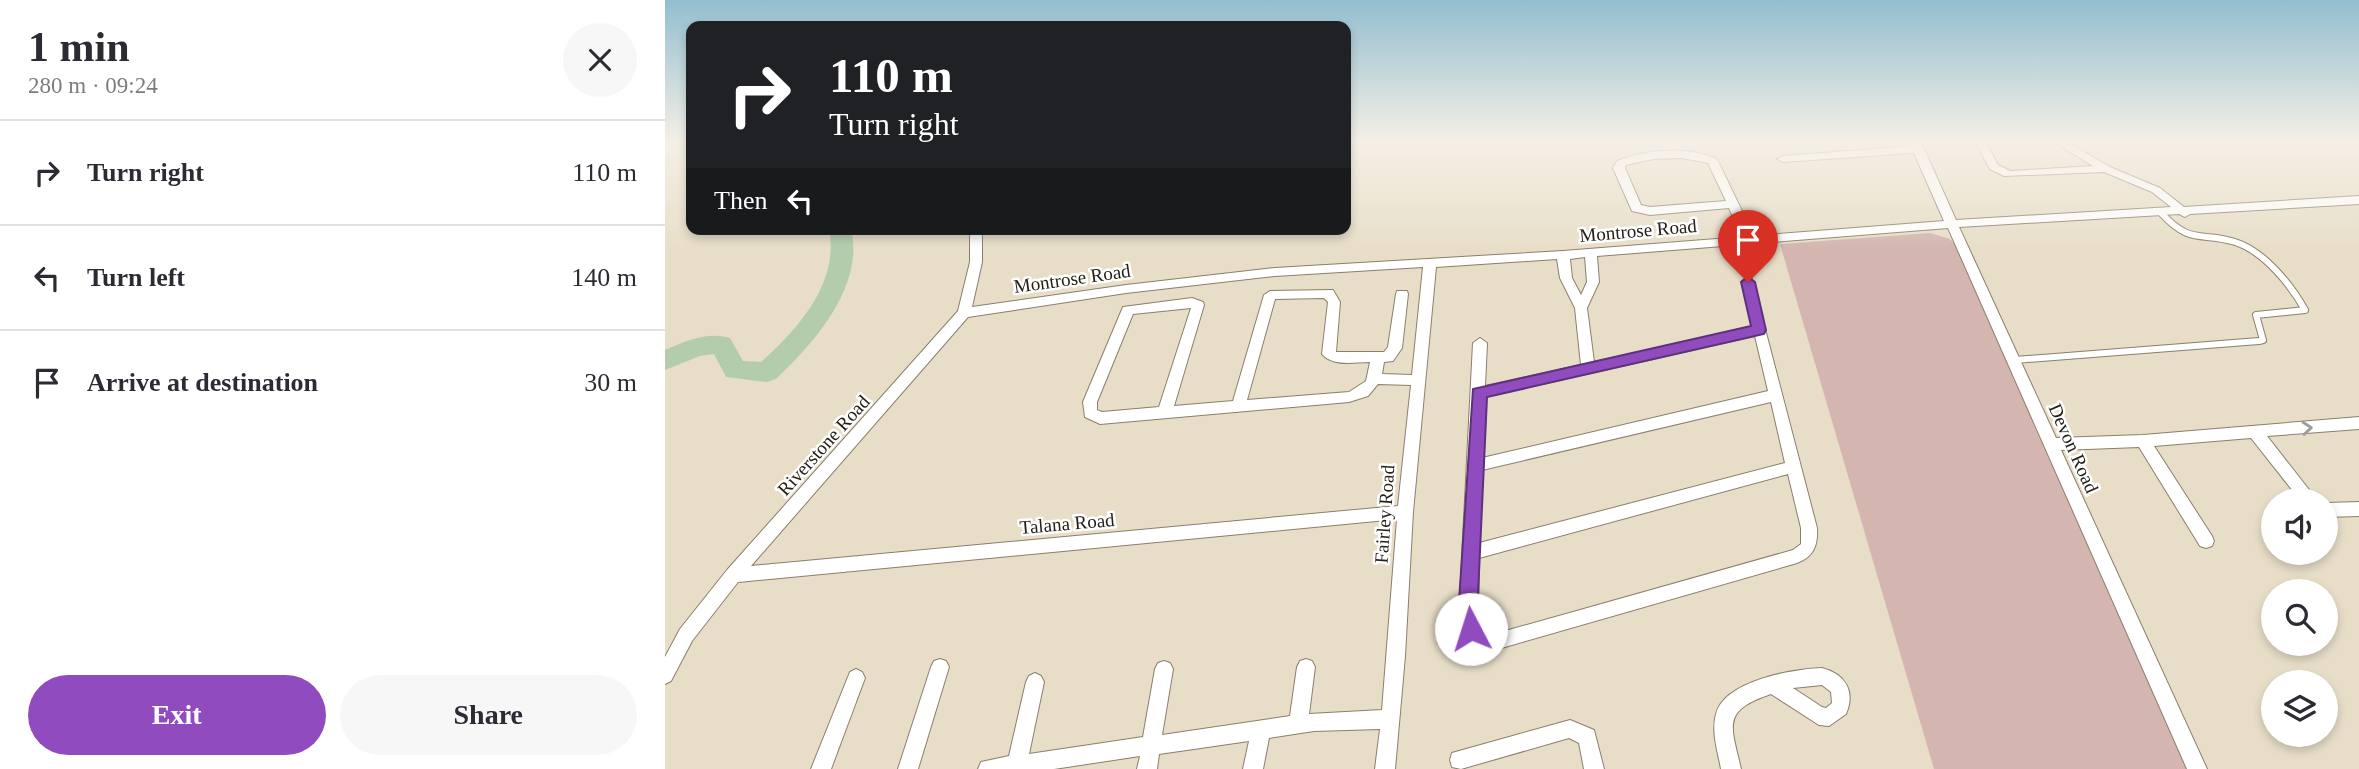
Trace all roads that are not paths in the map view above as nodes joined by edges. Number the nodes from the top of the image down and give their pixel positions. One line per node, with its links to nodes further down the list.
1 (1623, 178): 6 (street)
2 (1720, 178): 6 (street)
3 (1931, 178): 9 (street, Devon Road)
4 (2127, 178): 7 (street)
5 (2359, 200): 7 (street, Montrose Road)
6 (1734, 204): 11 (street)
7 (2185, 213): 8 (street, Montrose Road)
8 (2162, 214): 9 (street, Montrose Road); 22 (lane)
9 (1952, 225): 11 (street, Montrose Road); 22 (street, Devon Road)
10 (975, 235): 18 (street, Riverstone Road)
11 (1751, 240): 12 (street, Montrose Road)
12 (1591, 253): 13 (street, Montrose Road); 17 (street)
13 (1563, 255): 14 (street, Montrose Road); 17 (street)
14 (1430, 262): 18 (street, Montrose Road); 25 (street, Fairley Road)
15 (1748, 282): 19 (street)
16 (1402, 294): 21 (street)
17 (1581, 308): 23 (street)
18 (964, 313): 42 (street, Riverstone Road)
19 (1759, 330): 23 (street); 27 (street)
20 (1480, 343): 26 (street)
21 (1377, 359): 24 (street); 28 (street)
22 (2015, 360): 33 (street, Devon Road)
23 (1588, 367): 26 (street)
24 (1375, 379): 25 (street); 28 (street)
25 (1417, 380): 39 (street, Fairley Road)
26 (1479, 393): 34 (street)
27 (1776, 395): 34 (street); 35 (street)
28 (1239, 405): 29 (street)
29 (1165, 412): 29 (street)
30 (2359, 423): 31 (street, one-way to 30)
31 (2255, 432): 32 (street); 36 (street)
32 (2143, 441): 33 (street); 40 (street)
33 (2051, 444): 64 (street, Devon Road)
34 (1475, 467): 41 (street)
35 (1792, 467): 41 (street); 41 (street)
36 (2299, 488)
37 (2359, 509): 38 (street)
38 (2338, 510)
39 (1405, 512): 42 (street, Talana Road); 50 (street, Fairley Road)
40 (2206, 541)
41 (1470, 552)
42 (733, 575): 46 (street, Riverstone Road)
43 (940, 667): 57 (street)
44 (1306, 667): 51 (street)
45 (1164, 668): 53 (street)
46 (665, 675)
47 (856, 678): 56 (street)
48 (1035, 682): 55 (street)
49 (1774, 686): 63 (street)
50 (1390, 719): 51 (street); 61 (street, Fairley Road)
51 (1298, 725): 52 (street)
52 (1261, 730): 53 (street); 60 (street)
53 (1151, 746): 55 (street); 59 (street)
54 (1459, 760): 62 (street)
55 (1017, 767): 58 (street)
56 (821, 769)
57 (908, 769)
58 (988, 769)
59 (1147, 769)
60 (1253, 769)
61 (1385, 769)
62 (1594, 769)
63 (1731, 769)
64 (2197, 769)

